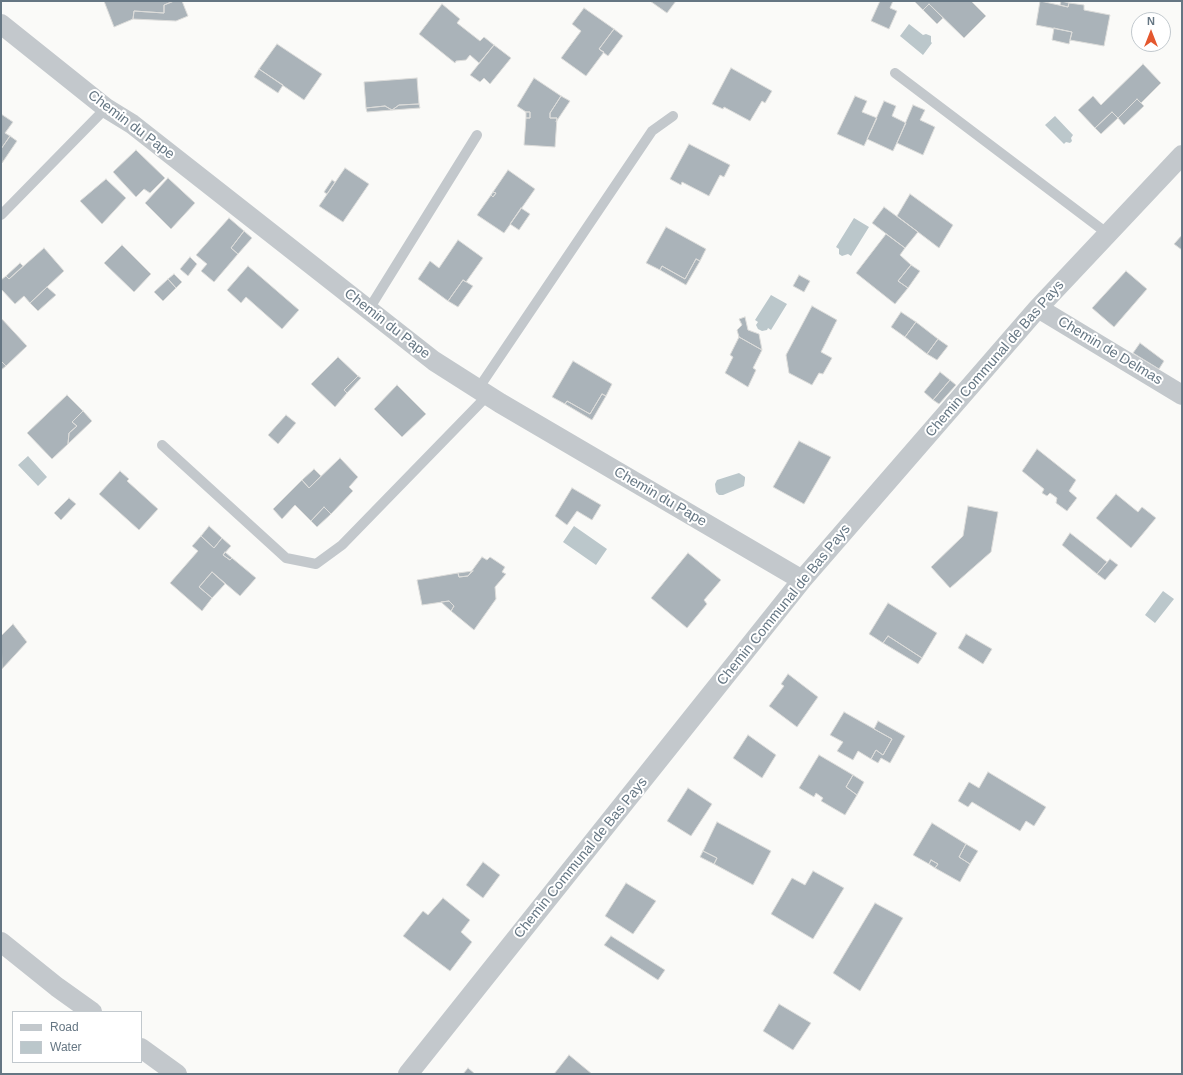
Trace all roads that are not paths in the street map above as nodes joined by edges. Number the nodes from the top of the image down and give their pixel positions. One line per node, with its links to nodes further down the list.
1 (1, 24): 3 (street, Chemin du Pape)
2 (896, 73): 8 (lane)
3 (106, 108): 7 (lane); 10 (street, Chemin du Pape)
4 (673, 116): 11 (lane)
5 (477, 135): 10 (lane)
6 (1182, 155): 8 (street, Chemin Communal de Bas Pays)
7 (1, 215)
8 (1108, 234): 9 (street, Chemin Communal de Bas Pays)
9 (1038, 308): 12 (street, Chemin de Delmas); 14 (street, Chemin Communal de Bas Pays)
10 (369, 309): 11 (street, Chemin du Pape)
11 (483, 392): 13 (lane); 14 (street, Chemin du Pape)
12 (1182, 394)
13 (162, 445)
14 (802, 580): 19 (street, Chemin Communal de Bas Pays)
15 (1, 942): 16 (street)
16 (91, 1011)
17 (142, 1049): 18 (street)
18 (177, 1074)
19 (408, 1074)

